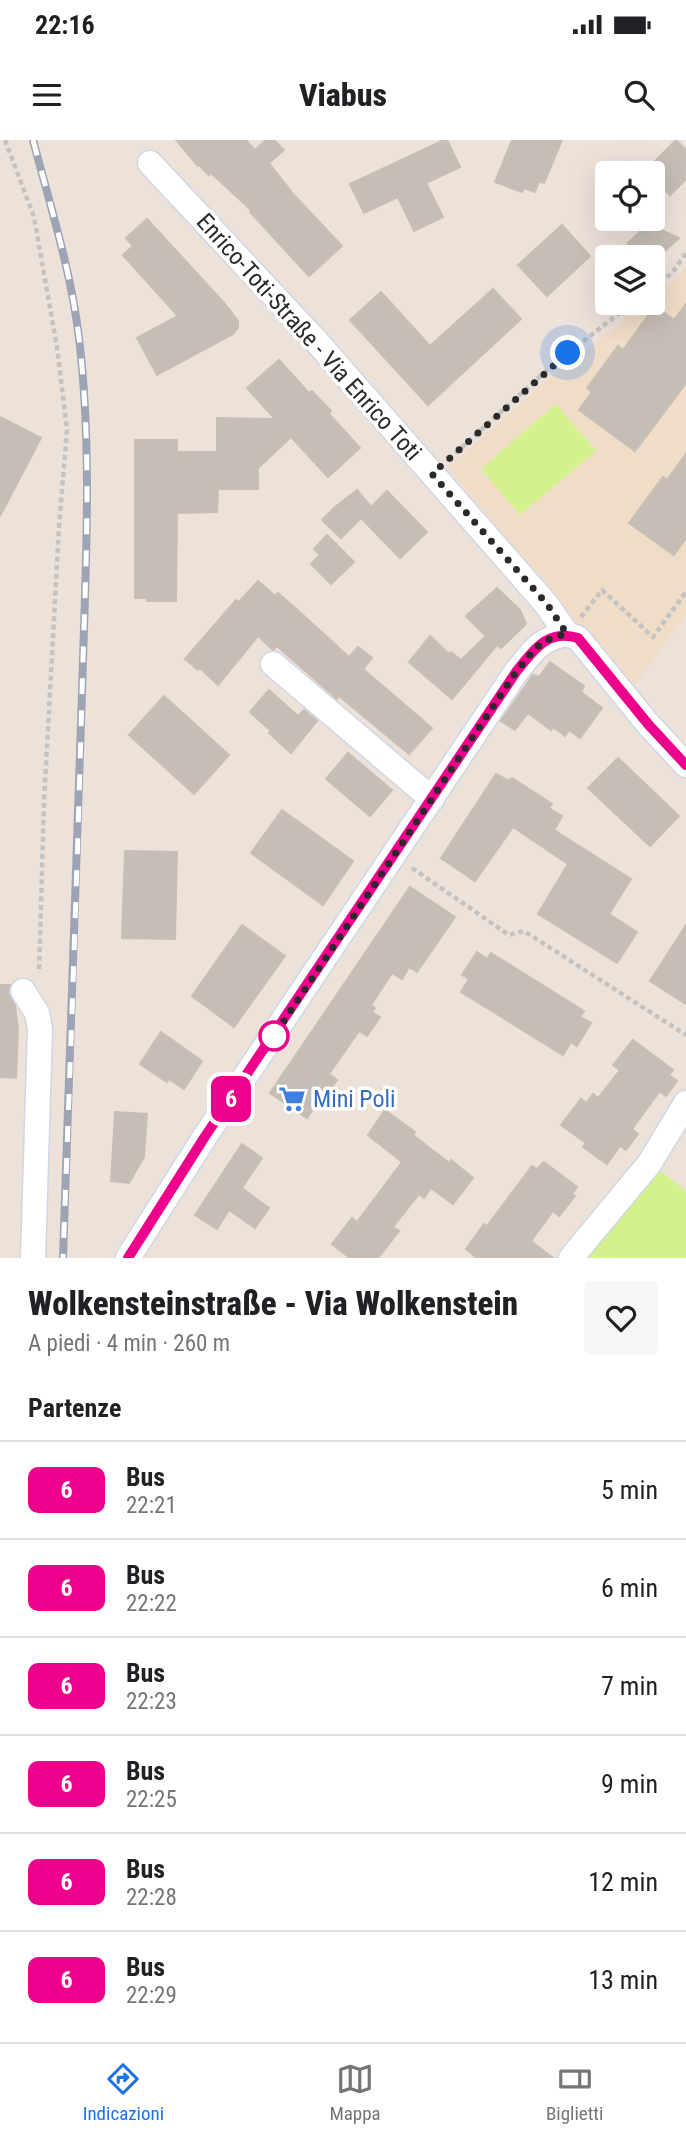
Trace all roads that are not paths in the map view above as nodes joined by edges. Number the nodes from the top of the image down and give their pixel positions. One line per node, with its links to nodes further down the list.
1 (150, 163): 2 (street, Enrico-Toti-Straße - Via Enrico Toti)
2 (567, 634): 4 (street, Enrico-Toti-Straße - Via Enrico Toti); 5 (street)
3 (273, 664): 5 (street)
4 (686, 765)
5 (432, 799): 9 (street)
6 (31, 982): 8 (street)
7 (686, 1103): 10 (street)
8 (33, 1258)
9 (128, 1258)
10 (571, 1258)

